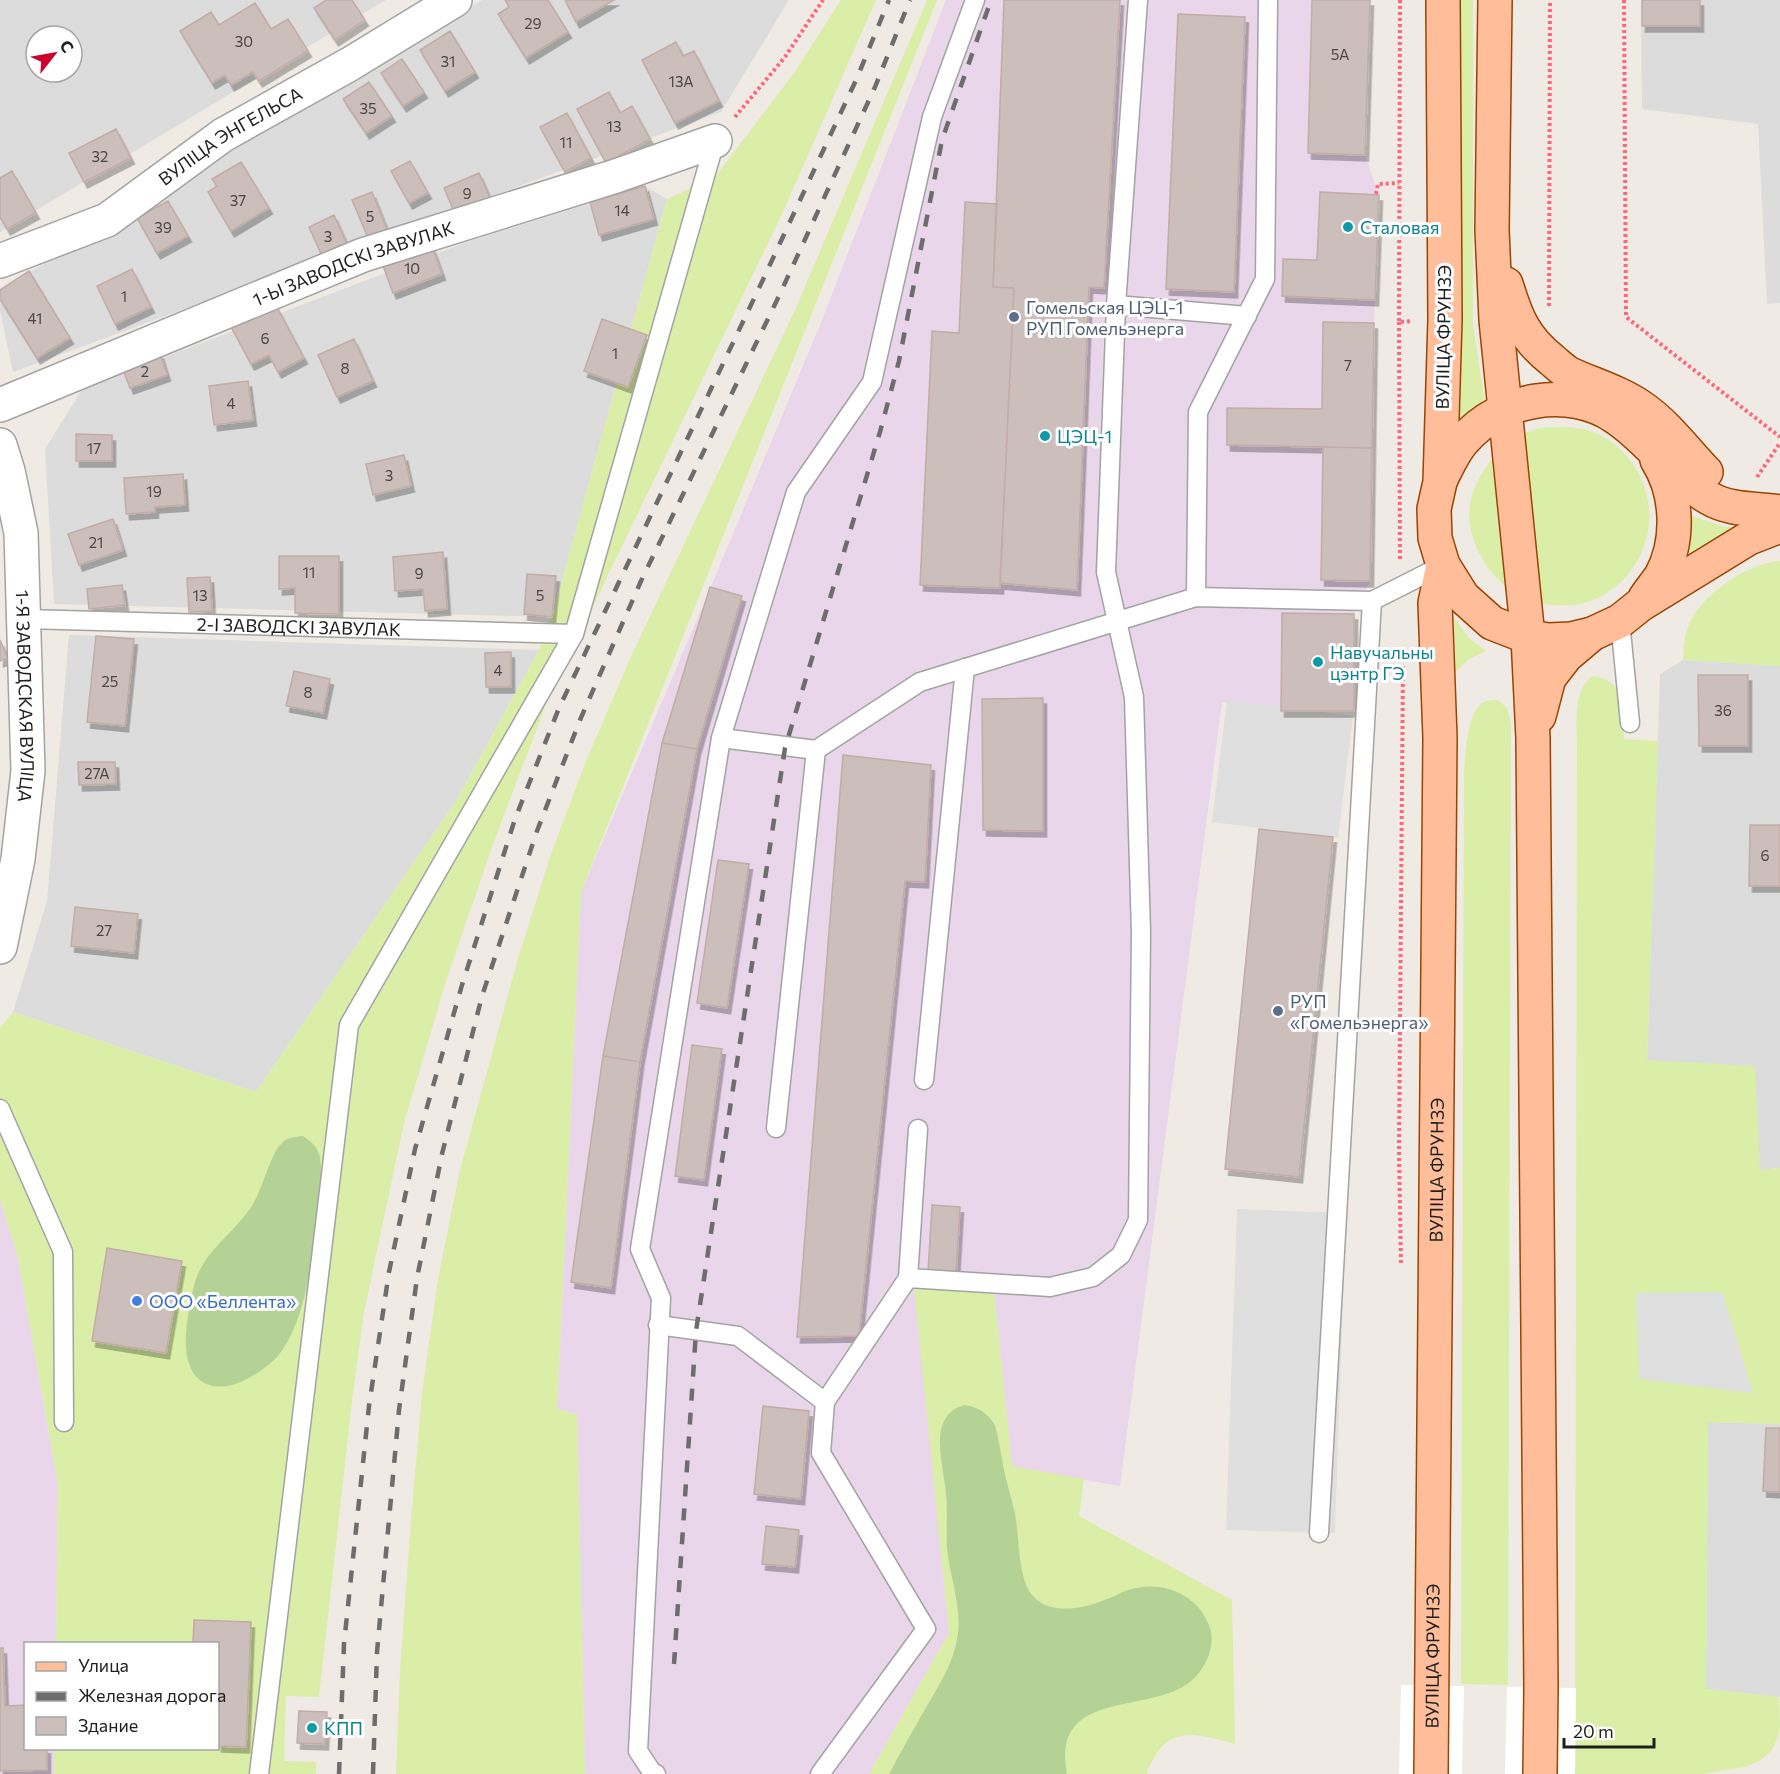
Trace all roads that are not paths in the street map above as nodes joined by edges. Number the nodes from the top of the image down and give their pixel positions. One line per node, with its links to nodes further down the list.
1 (455, 0): 9 (street, ВУЛІЦА ЭНГЕЛЬСА)
2 (975, 0): 28 (lane)
3 (1138, 0): 10 (lane)
4 (1268, 0): 11 (lane)
5 (1443, 0): 16 (main road, ВУЛІЦА ФРУНЗЭ)
6 (1495, 0): 8 (main road)
7 (715, 141): 12 (street, 1-Ы ЗАВОДСКІ ЗАВУЛАК); 24 (lane)
8 (1492, 230): 13 (main road); 17 (main road)
9 (0, 261)
10 (1116, 305): 11 (lane); 23 (lane)
11 (1247, 316): 19 (lane)
12 (0, 405)
13 (1505, 410): 14 (main road); 16 (main road); 25 (main road)
14 (1647, 443): 17 (main road); 22 (main road)
15 (0, 445): 21 (street, 1-Я ЗАВОДСКАЯ ВУЛІЦА)
16 (1440, 482): 18 (main road, ВУЛІЦА ФРУНЗЭ)
17 (1774, 507): 22 (main road)
18 (1443, 565): 20 (lane); 25 (main road, ВУЛІЦА ФРУНЗЭ); 44 (main road, ВУЛІЦА ФРУНЗЭ)
19 (1196, 597): 20 (lane); 23 (lane)
20 (1372, 602): 40 (lane)
21 (25, 619): 24 (lane, 2-І ЗАВОДСКІ ЗАВУЛАК); 31 (street, 1-Я ЗАВОДСКАЯ ВУЛІЦА)
22 (1617, 620): 25 (main road, ВУЛІЦА ФРУНЗЭ); 27 (lane); 29 (main road)
23 (1117, 622): 26 (lane); 36 (lane)
24 (574, 634): 41 (lane)
25 (1528, 637): 29 (main road)
26 (965, 668): 30 (lane); 32 (lane)
27 (1630, 723)
28 (721, 738): 30 (lane); 37 (lane)
29 (1533, 738): 45 (main road)
30 (816, 750): 34 (lane)
31 (0, 947)
32 (924, 1080)
33 (0, 1109): 39 (lane)
34 (776, 1128)
35 (918, 1128): 36 (lane)
36 (908, 1278): 38 (lane)
37 (658, 1325): 38 (lane); 42 (lane)
38 (825, 1402): 43 (lane)
39 (64, 1422)
40 (1319, 1533)
41 (260, 1774)
42 (656, 1774)
43 (820, 1774)
44 (1431, 1774)
45 (1540, 1774)

